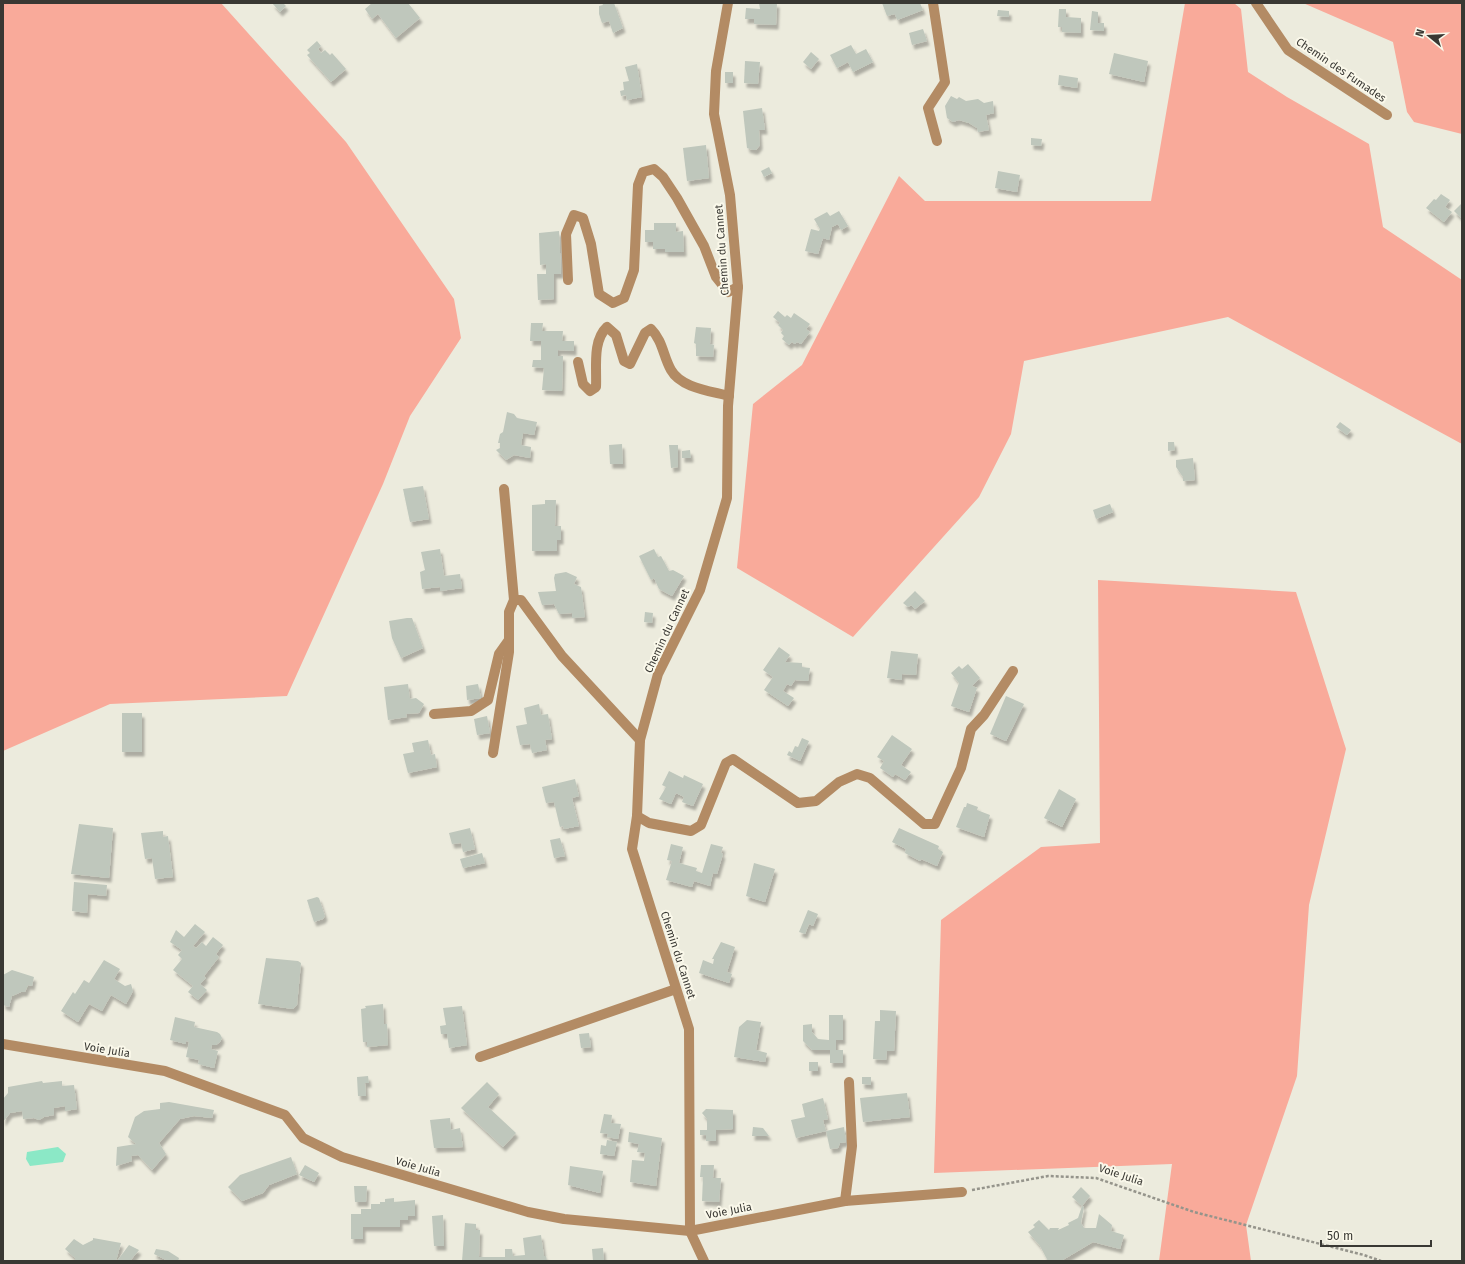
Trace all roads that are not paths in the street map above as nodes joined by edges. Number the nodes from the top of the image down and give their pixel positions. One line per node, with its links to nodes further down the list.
1 (728, 3): 7 (street, Chemin du Cannet)
2 (933, 3): 5 (street)
3 (1256, 3): 4 (street, Chemin des Fumades)
4 (1387, 115)
5 (937, 141)
6 (568, 280): 7 (street)
7 (738, 287): 9 (street, Chemin du Cannet)
8 (578, 362): 9 (street)
9 (729, 396): 15 (street, Chemin du Cannet)
10 (504, 489): 11 (street)
11 (514, 600): 12 (street); 15 (street)
12 (509, 640): 14 (street); 16 (street)
13 (1013, 671): 17 (street)
14 (434, 714)
15 (640, 740): 17 (street, Chemin du Cannet)
16 (492, 753)
17 (637, 816): 18 (street, Chemin du Cannet)
18 (676, 989): 20 (street); 24 (street, Chemin du Cannet)
19 (3, 1044): 24 (street, Voie Julia)
20 (480, 1057)
21 (849, 1082): 23 (street)
22 (962, 1192): 23 (street, Voie Julia)
23 (845, 1201): 24 (street, Voie Julia)
24 (690, 1231): 25 (street, Chemin du Cannet)
25 (704, 1261)

